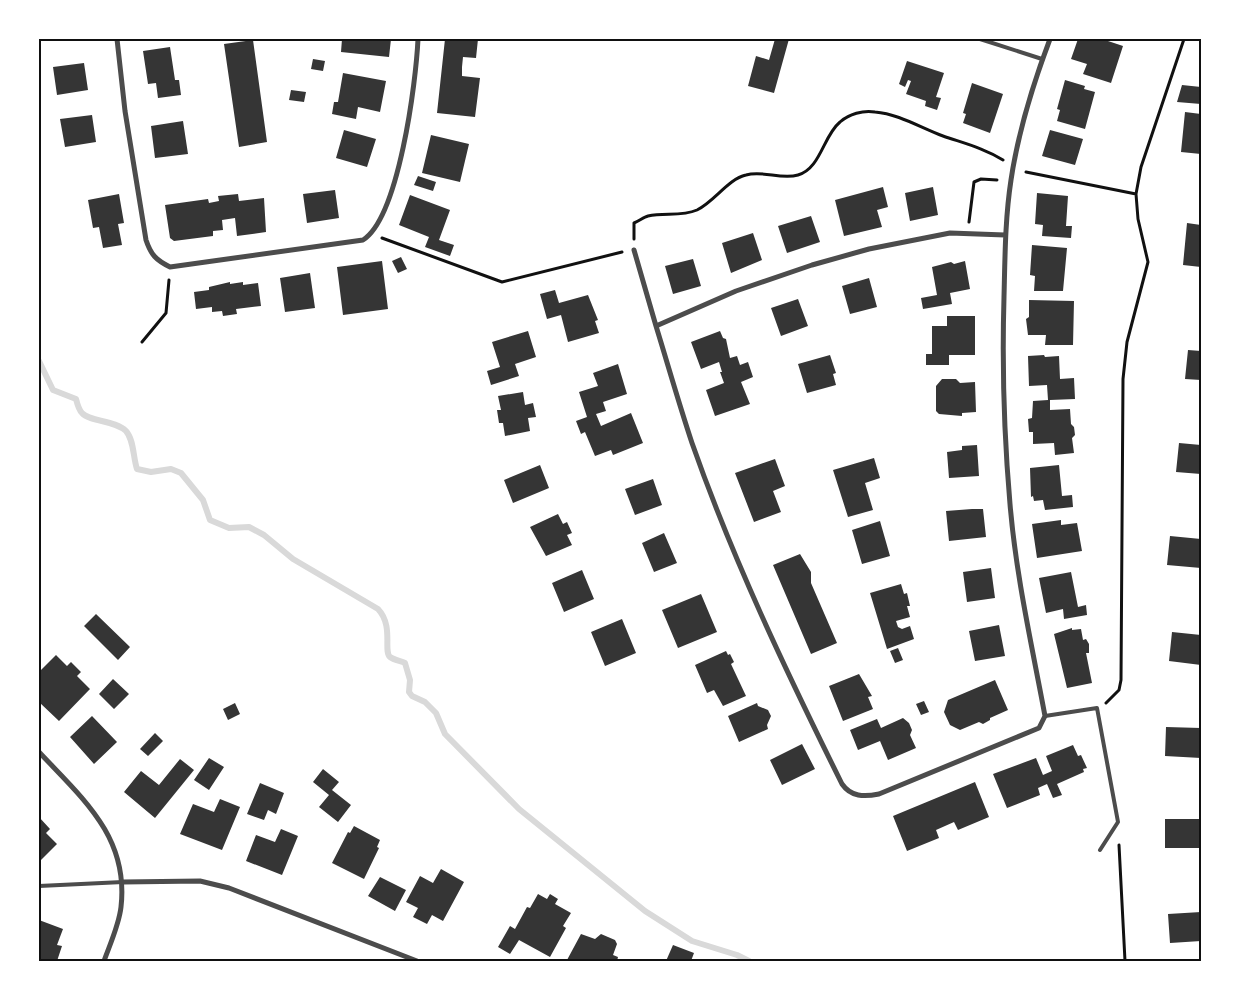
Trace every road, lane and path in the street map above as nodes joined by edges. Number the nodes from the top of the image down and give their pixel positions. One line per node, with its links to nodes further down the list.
1 (117, 39): 14 (street)
2 (418, 39): 11 (street)
3 (980, 39): 6 (lane)
4 (1050, 39): 6 (street)
5 (1184, 39): 9 (path)
6 (1042, 59): 7 (street)
7 (1013, 167): 8 (street); 9 (path); 13 (path)
8 (1010, 181): 10 (path); 12 (street)
9 (1136, 194): 17 (path)
10 (969, 232): 12 (street); 15 (street)
11 (372, 235): 13 (path); 14 (street)
12 (1005, 235): 18 (street)
13 (634, 250): 15 (street)
14 (170, 266): 16 (path)
15 (656, 326): 18 (street)
16 (142, 342)
17 (1097, 708): 18 (lane); 20 (lane)
18 (1045, 716)
19 (39, 752): 22 (street)
20 (1118, 822): 21 (lane); 26 (path)
21 (1100, 850)
22 (122, 882): 23 (lane); 24 (street); 25 (street)
23 (39, 886)
24 (104, 961)
25 (417, 961)
26 (1125, 961)

